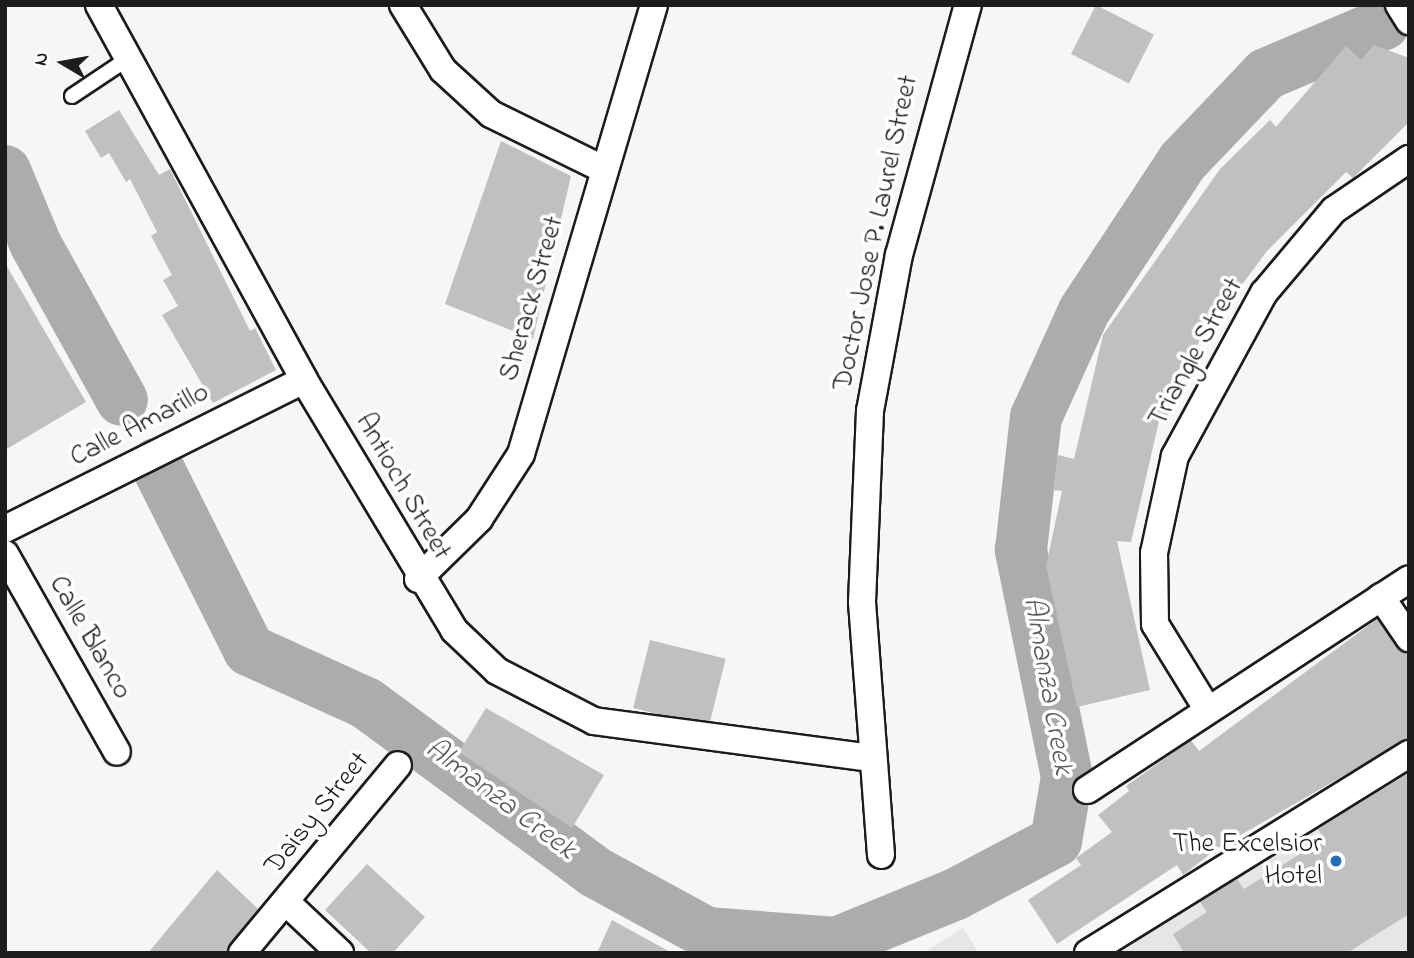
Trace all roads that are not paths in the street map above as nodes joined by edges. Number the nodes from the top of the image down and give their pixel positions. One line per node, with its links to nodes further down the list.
1 (99, 5): 7 (street, Antioch Street)
2 (403, 5): 10 (street)
3 (654, 5): 10 (street, Sherack Street)
4 (968, 5): 21 (street, Doctor Jose P. Laurel Street)
5 (1399, 5): 6 (street)
6 (1409, 21)
7 (126, 60): 8 (lane); 11 (street, Antioch Street)
8 (72, 96)
9 (1409, 159): 18 (street, Triangle Street)
10 (603, 169): 14 (street, Sherack Street)
11 (304, 380): 12 (street, Calle Amarillo); 14 (street, Antioch Street)
12 (5, 529)
13 (5, 554): 19 (street, Calle Blanco)
14 (418, 579): 21 (street, Antioch Street)
15 (1409, 579): 16 (street)
16 (1381, 597): 17 (street); 18 (street)
17 (1409, 638)
18 (1206, 707): 23 (street)
19 (117, 752)
20 (1409, 754): 28 (street)
21 (872, 758): 24 (street, Doctor Jose P. Laurel Street)
22 (398, 765): 25 (street, Daisy Street)
23 (1087, 790)
24 (881, 855)
25 (287, 903): 26 (street, Daisy Street); 27 (street, Daisy Street)
26 (242, 953)
27 (340, 953)
28 (1088, 953)

